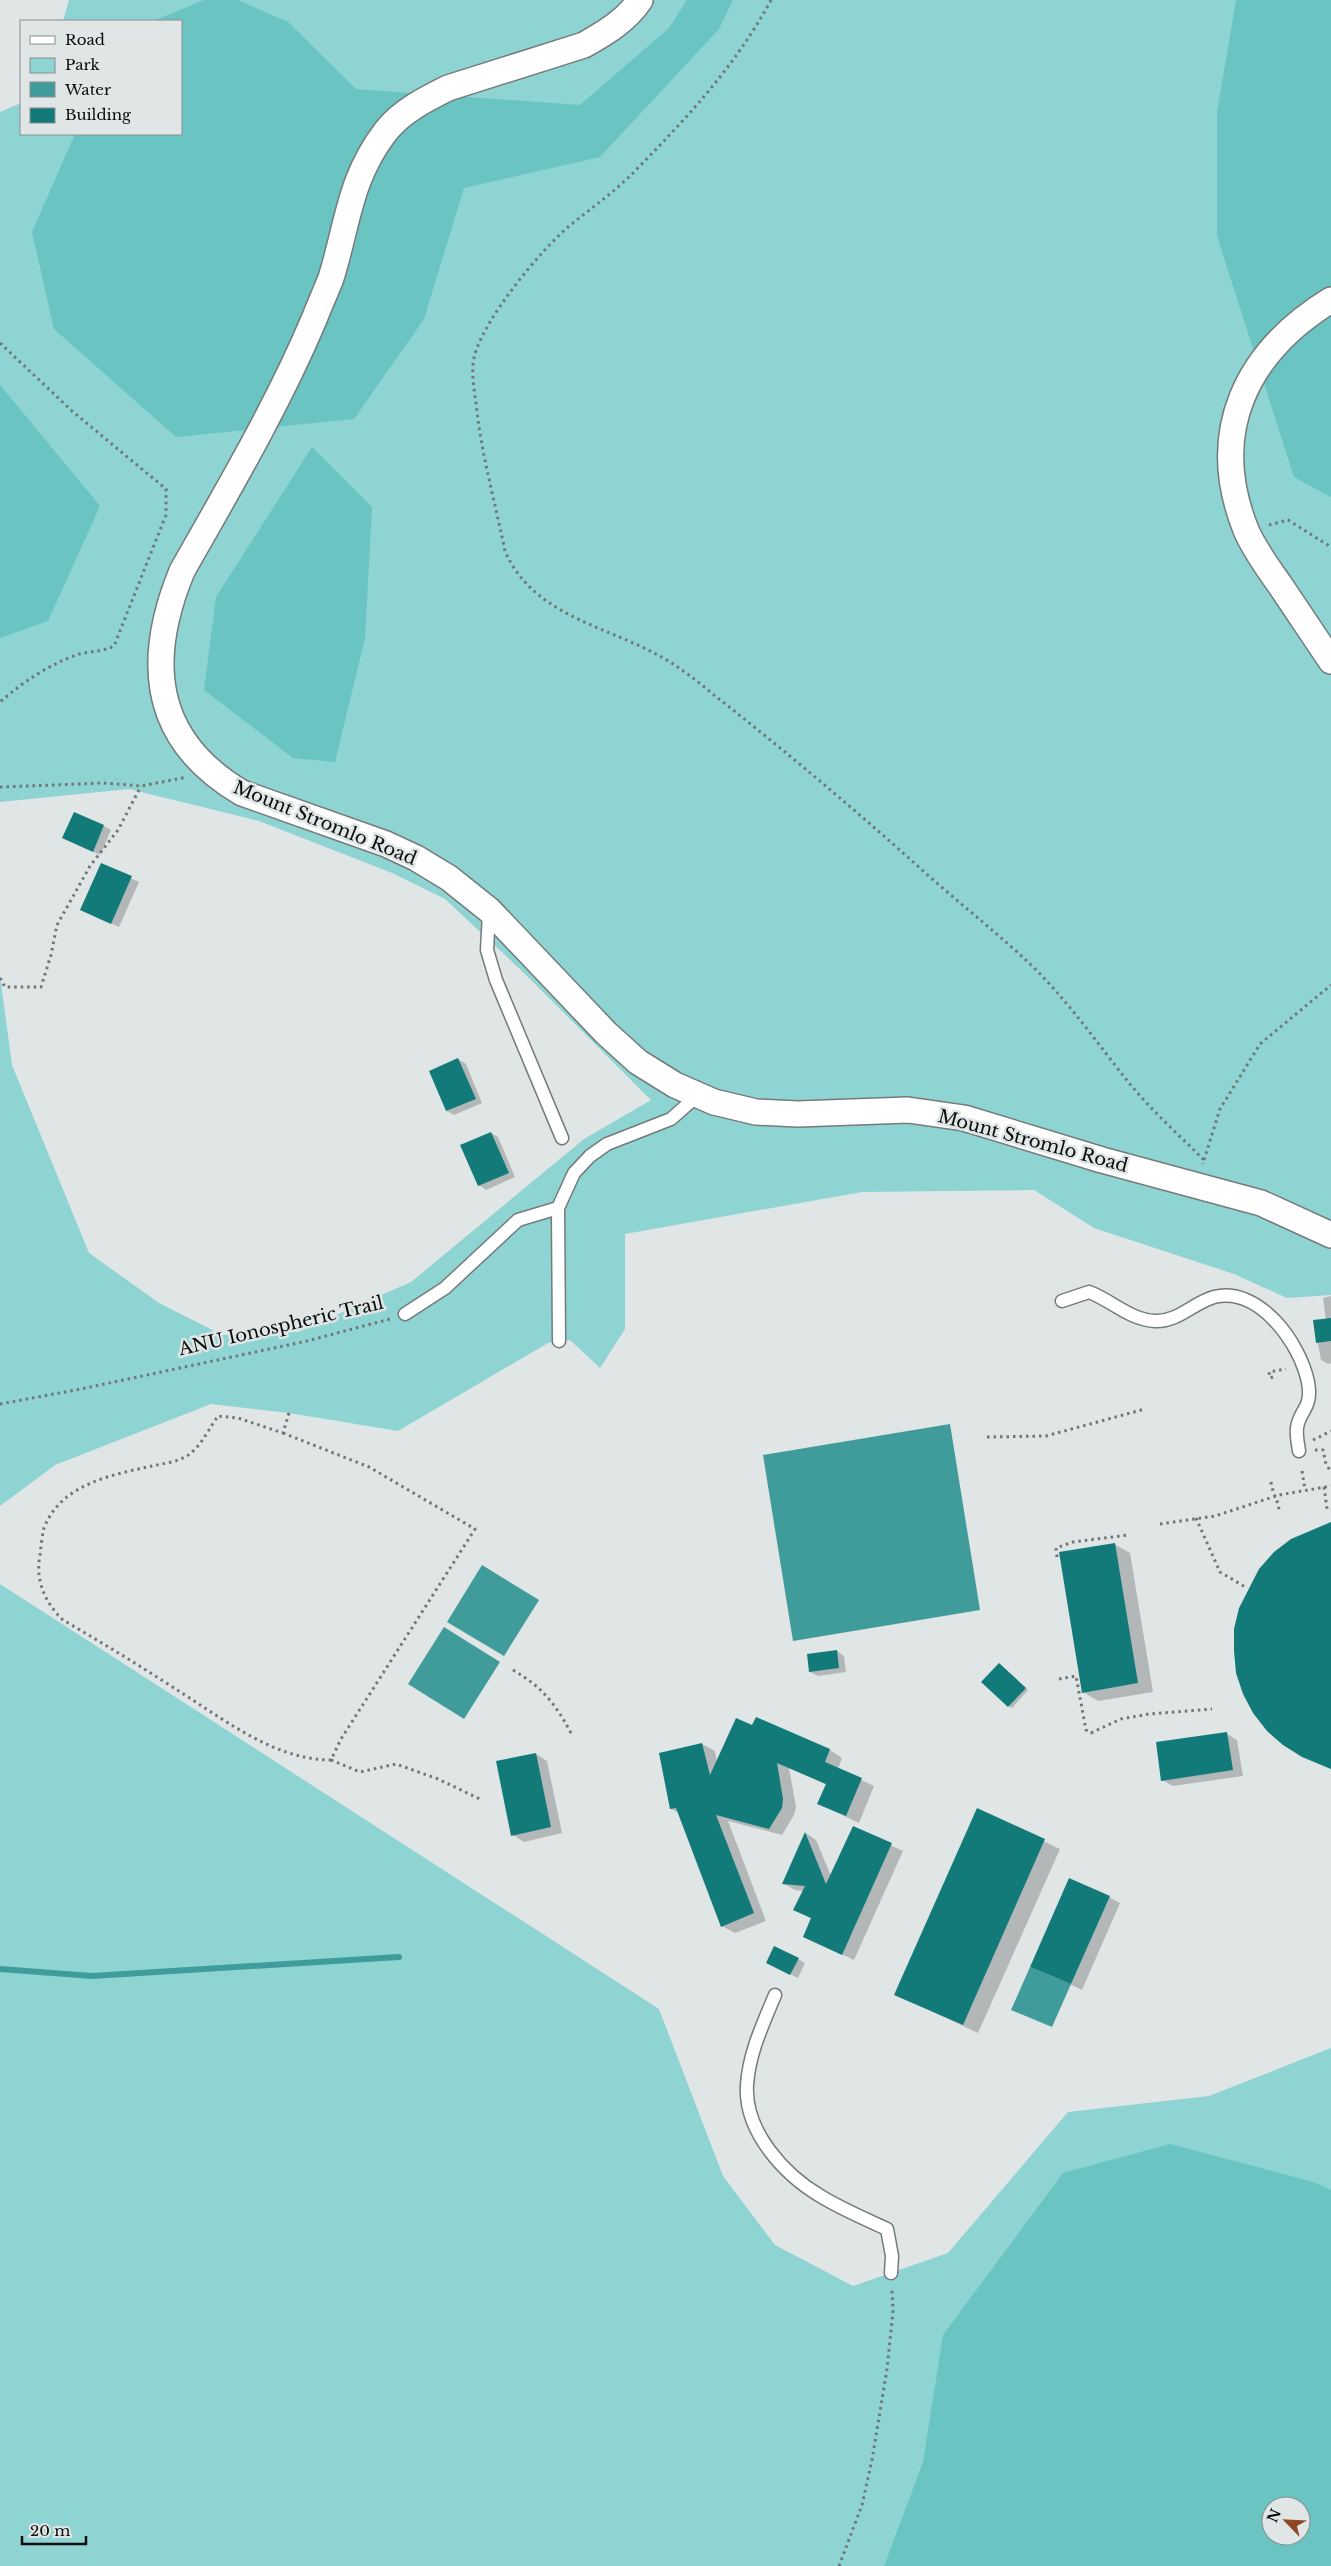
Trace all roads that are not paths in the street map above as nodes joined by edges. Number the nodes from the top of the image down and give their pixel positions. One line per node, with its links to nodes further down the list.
1 (640, 0): 4 (street, Mount Stromlo Road)
2 (1331, 300): 3 (street)
3 (1331, 661)
4 (489, 910): 5 (street, Mount Stromlo Road); 6 (lane)
5 (698, 1095): 7 (lane); 8 (street, Mount Stromlo Road)
6 (562, 1138)
7 (558, 1208): 10 (lane, ANU Ionospheric Trail); 11 (lane)
8 (1331, 1236)
9 (1062, 1301): 12 (lane)
10 (405, 1314)
11 (558, 1341)
12 (1299, 1451)
13 (775, 1995): 14 (lane)
14 (891, 2273)

